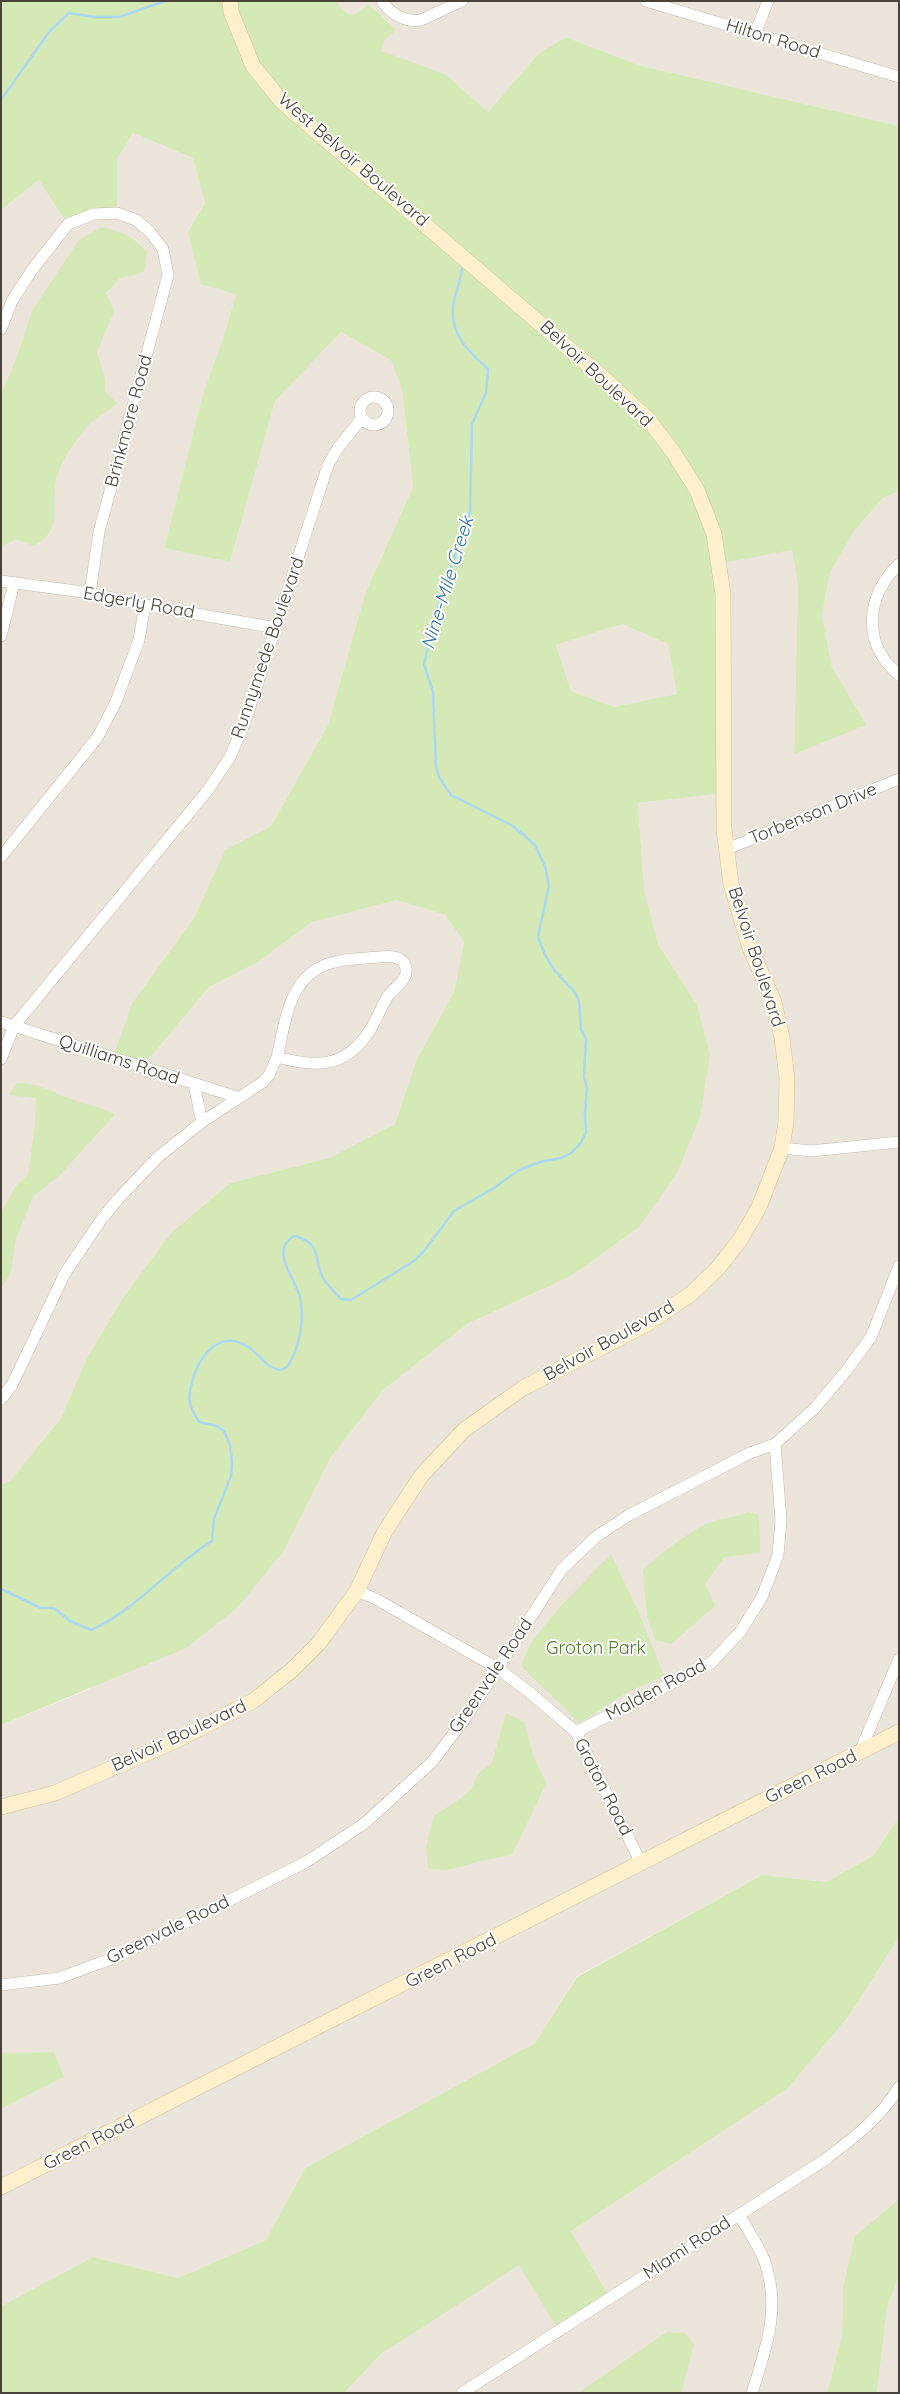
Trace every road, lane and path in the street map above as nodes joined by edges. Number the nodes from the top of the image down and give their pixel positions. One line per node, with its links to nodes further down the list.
1 (230, 1): 8 (street, West Belvoir Boulevard)
2 (382, 1): 3 (street)
3 (462, 1)
4 (646, 1): 6 (street, Hilton Road)
5 (768, 1): 6 (street)
6 (755, 34): 7 (street, Hilton Road)
7 (899, 77)
8 (464, 256): 20 (street, Belvoir Boulevard)
9 (1, 329): 14 (street, Brinkmore Road)
10 (362, 418): 16 (street, Runnymede Boulevard)
11 (899, 564): 18 (street)
12 (1, 581): 13 (street, Edgerly Road)
13 (14, 583): 14 (street, Edgerly Road); 17 (street)
14 (90, 593): 15 (street, Edgerly Road)
15 (145, 605): 16 (street, Edgerly Road); 21 (street)
16 (276, 628): 23 (street, Runnymede Boulevard)
17 (1, 636)
18 (899, 675)
19 (899, 779): 20 (street, Torbenson Drive)
20 (727, 848): 30 (street, Belvoir Boulevard)
21 (1, 857)
22 (1, 1022): 23 (street, Quilliams Road)
23 (14, 1026): 25 (street, Runnymede Boulevard); 26 (street, Quilliams Road)
24 (278, 1057): 24 (street); 27 (street)
25 (1, 1059)
26 (194, 1084): 27 (street, Quilliams Road); 28 (street)
27 (237, 1097): 28 (street)
28 (202, 1122): 32 (street)
29 (899, 1142): 30 (street)
30 (782, 1148): 34 (street, Belvoir Boulevard)
31 (899, 1266): 33 (street, Greenvale Road)
32 (1, 1399)
33 (775, 1444): 36 (street, Greenvale Road); 37 (street, Malden Road)
34 (357, 1591): 36 (street, Groton Road); 40 (street, Belvoir Boulevard)
35 (899, 1659): 39 (street)
36 (496, 1668): 37 (street, Groton Road); 42 (street, Greenvale Road)
37 (576, 1732): 41 (street, Groton Road)
38 (899, 1732): 39 (street, Green Road)
39 (859, 1754): 41 (street, Green Road)
40 (1, 1807)
41 (640, 1862): 45 (street, Green Road)
42 (1, 1985)
43 (899, 2087): 44 (street, Miami Road)
44 (895, 2101): 46 (street, Miami Road)
45 (1, 2187)
46 (740, 2215): 47 (street, Miami Road); 48 (street)
47 (462, 2393)
48 (752, 2393)

